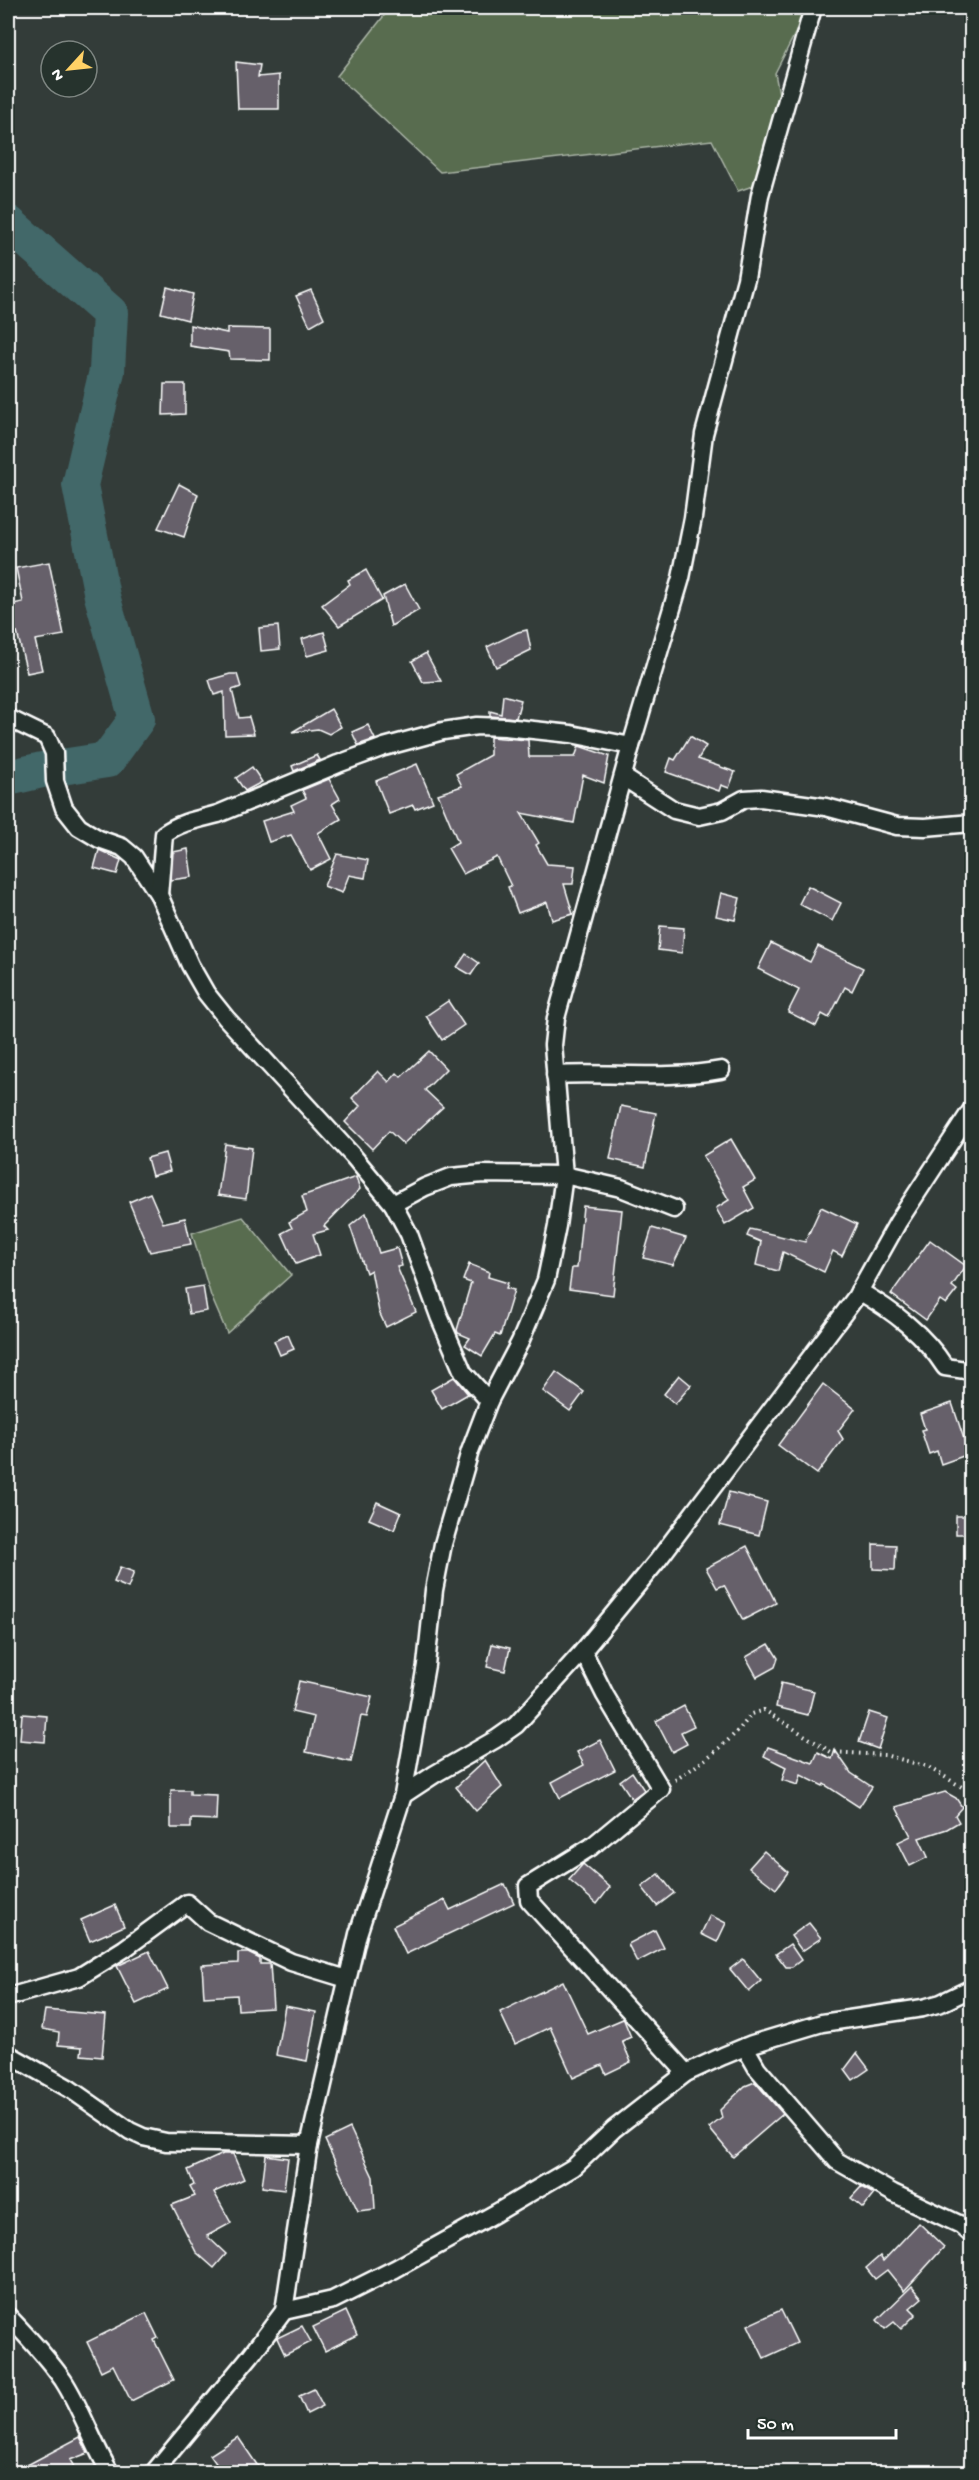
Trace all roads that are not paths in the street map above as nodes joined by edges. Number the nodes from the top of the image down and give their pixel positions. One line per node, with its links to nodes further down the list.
1 (813, 8): 3 (street)
2 (8, 718): 6 (street)
3 (631, 746): 4 (street); 6 (street)
4 (623, 777): 5 (street); 8 (street)
5 (972, 823)
6 (159, 895): 11 (street)
7 (721, 1070): 8 (street)
8 (555, 1075): 10 (street)
9 (972, 1109): 13 (street)
10 (564, 1175): 11 (street); 12 (street); 15 (street)
11 (393, 1204): 15 (street)
12 (675, 1209)
13 (859, 1292): 14 (street); 16 (street)
14 (972, 1371)
15 (489, 1401): 17 (street)
16 (583, 1651): 17 (street); 23 (street)
17 (403, 1795): 18 (street)
18 (347, 1979): 20 (street); 24 (street)
19 (972, 1988): 21 (street)
20 (8, 1997)
21 (745, 2047): 23 (street); 25 (street)
22 (8, 2054): 24 (street)
23 (686, 2073): 26 (street)
24 (309, 2145): 26 (street)
25 (972, 2235)
26 (284, 2311): 28 (street)
27 (8, 2316): 29 (street)
28 (158, 2471)
29 (110, 2472)

